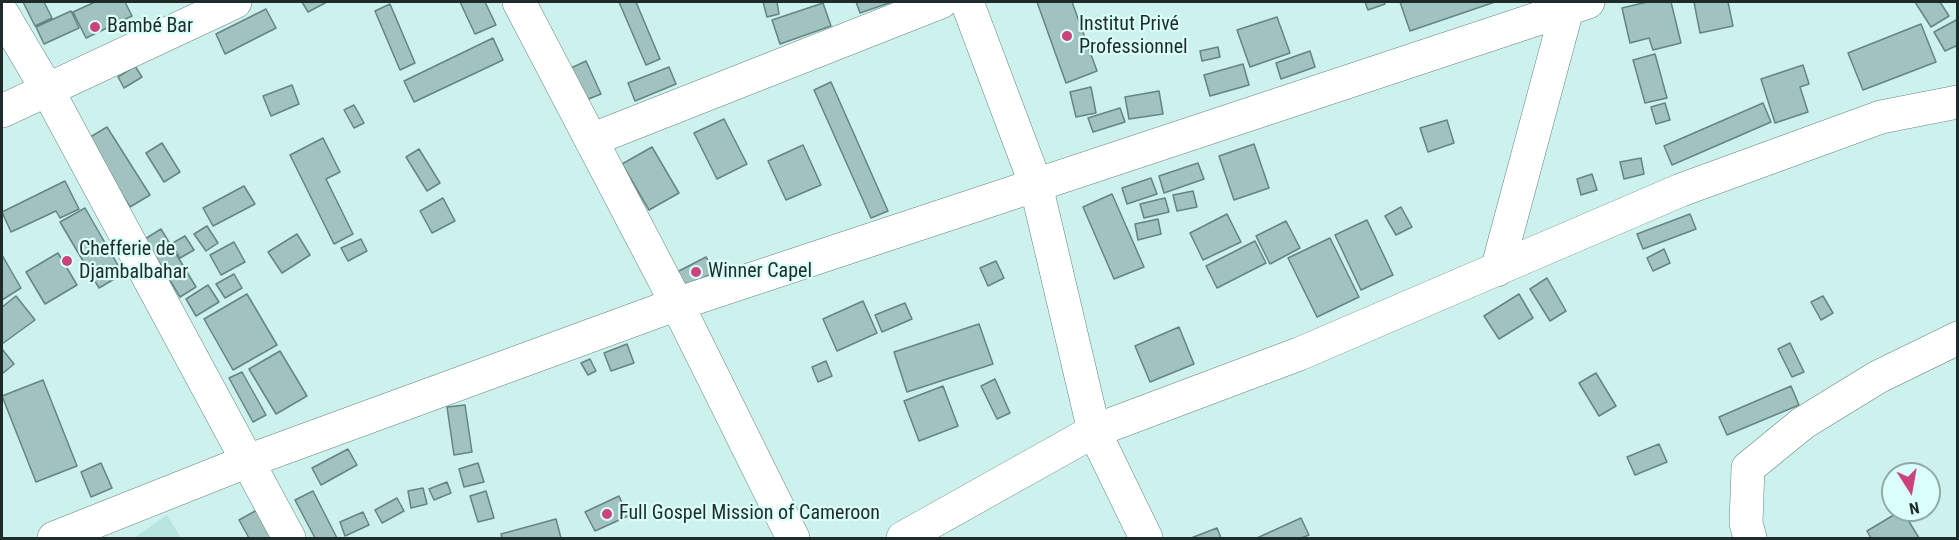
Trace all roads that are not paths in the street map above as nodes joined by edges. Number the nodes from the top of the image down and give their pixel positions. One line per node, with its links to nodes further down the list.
1 (235, 2): 7 (street)
2 (519, 2): 10 (street)
3 (941, 2): 10 (street)
4 (967, 2): 11 (street)
5 (1576, 4): 11 (street); 12 (street)
6 (2, 13): 7 (street)
7 (48, 91): 9 (street); 16 (street)
8 (1958, 102): 12 (street)
9 (2, 111)
10 (591, 140): 13 (street)
11 (1036, 185): 13 (street); 15 (street)
12 (1497, 270): 15 (street)
13 (676, 304): 16 (street); 19 (street)
14 (1957, 340): 22 (street)
15 (1094, 430): 20 (street); 21 (street)
16 (248, 461): 17 (street); 18 (street)
17 (54, 538)
18 (289, 538)
19 (793, 538)
20 (903, 538)
21 (1146, 538)
22 (1750, 538)

